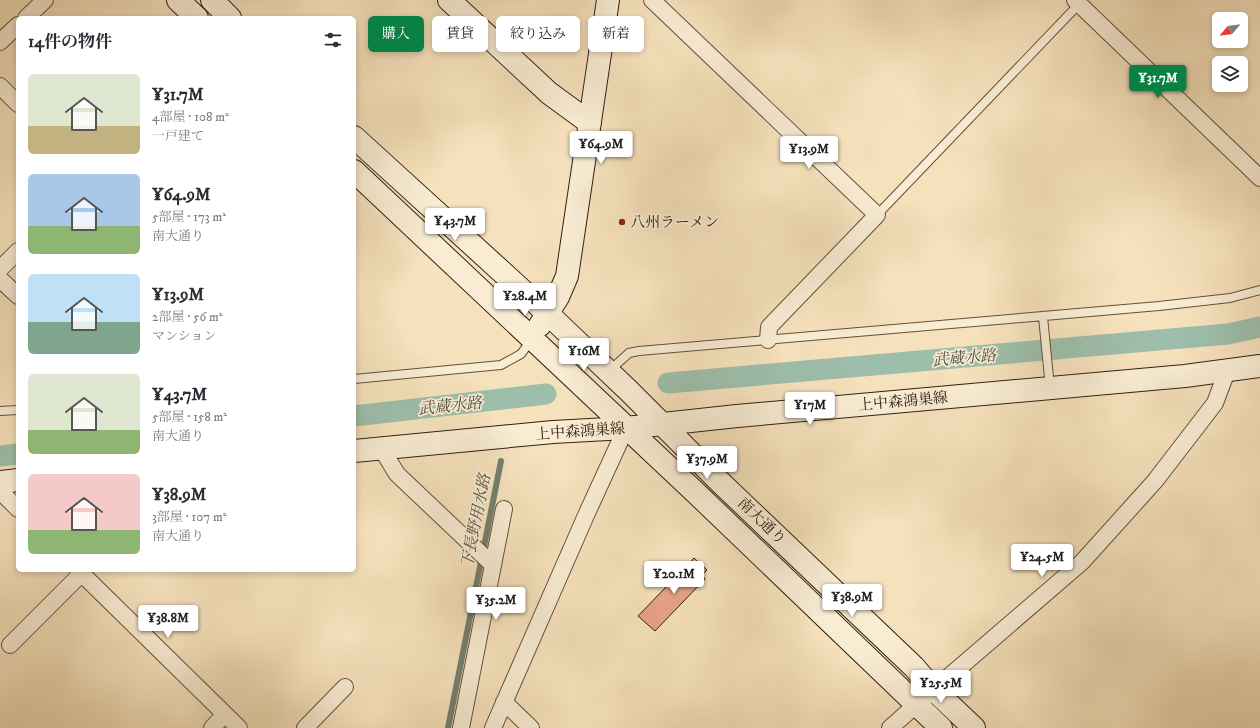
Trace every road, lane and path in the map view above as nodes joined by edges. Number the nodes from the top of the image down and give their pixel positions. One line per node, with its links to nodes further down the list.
1 (45, 0): 8 (street)
2 (178, 0): 9 (street)
3 (212, 0): 10 (street)
4 (449, 0): 15 (street)
5 (608, 0): 15 (street)
6 (652, 0): 19 (street)
7 (1079, 2): 18 (street); 19 (lane)
8 (28, 16)
9 (195, 16)
10 (228, 16)
11 (16, 27): 12 (street)
12 (0, 42)
13 (0, 86): 14 (street)
14 (16, 102)
15 (590, 124): 25 (street)
16 (356, 141): 25 (street, 南大通り)
17 (356, 173): 27 (street, 南大通り)
18 (1260, 178)
19 (877, 216): 28 (street)
20 (16, 253): 21 (street)
21 (0, 268)
22 (0, 279): 24 (street)
23 (1260, 290): 26 (lane)
24 (16, 294)
25 (547, 314): 27 (street); 31 (street, 南大通り)
26 (1043, 317): 28 (lane); 33 (lane)
27 (532, 338): 32 (lane); 37 (street, 南大通り)
28 (768, 340): 31 (lane)
29 (1260, 366): 30 (street, 上中森鴻巣線)
30 (1227, 371): 33 (street, 上中森鴻巣線); 47 (street)
31 (608, 372): 36 (street, 南大通り)
32 (356, 379)
33 (1050, 388): 36 (street, 上中森鴻巣線)
34 (16, 410): 35 (lane)
35 (0, 411)
36 (662, 423): 37 (street, 上中森鴻巣線); 47 (street, 南大通り)
37 (626, 428): 38 (street, 上中森鴻巣線); 48 (street); 49 (street, 南大通り)
38 (381, 448): 39 (street, 上中森鴻巣線); 43 (street)
39 (356, 450)
40 (6, 488): 41 (street)
41 (16, 506)
42 (504, 509): 43 (street)
43 (486, 559): 54 (street)
44 (80, 572): 45 (street); 50 (street)
45 (10, 645)
46 (345, 688): 53 (street)
47 (934, 690): 49 (street); 59 (street, 南大通り)
48 (504, 702): 55 (street); 56 (street)
49 (916, 704): 57 (street); 58 (street, 南大通り)
50 (225, 714): 51 (street); 52 (street)
51 (212, 728)
52 (239, 728)
53 (306, 728)
54 (461, 728)
55 (493, 728)
56 (531, 728)
57 (890, 728)
58 (941, 728)
59 (974, 728)

